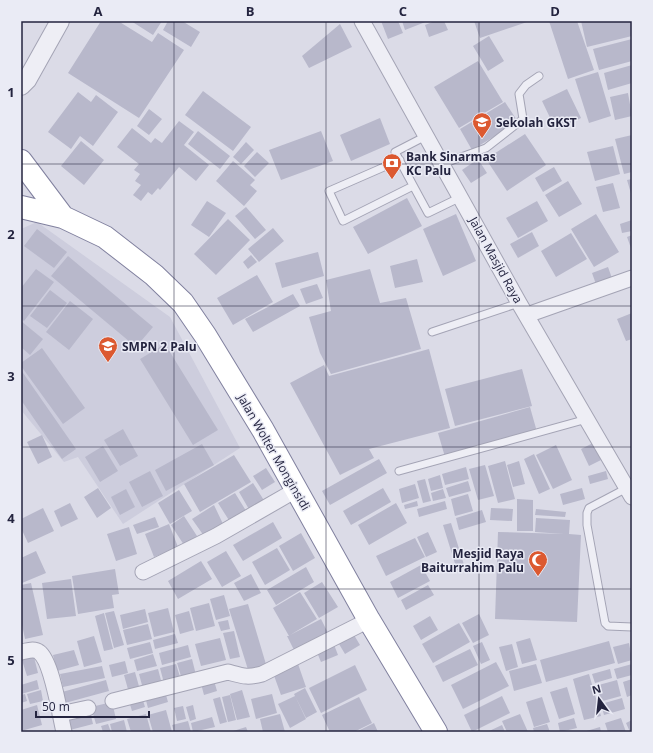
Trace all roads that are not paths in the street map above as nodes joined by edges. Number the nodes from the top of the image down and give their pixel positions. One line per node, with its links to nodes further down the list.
1 (60, 21): 4 (street)
2 (362, 21): 5 (street, Jalan Masjid Raya)
3 (539, 76): 8 (lane)
4 (21, 86)
5 (426, 136): 6 (lane); 8 (street, Jalan Masjid Raya)
6 (400, 160): 9 (lane); 9 (lane)
7 (21, 161): 12 (highway, Jalan Wolter Monginsidi)
8 (442, 164): 10 (street, Jalan Masjid Raya)
9 (413, 186): 10 (lane)
10 (461, 197): 14 (street, Jalan Masjid Raya)
11 (21, 207): 12 (highway, Jalan Wolter Monginsidi)
12 (63, 217): 18 (highway, Jalan Wolter Monginsidi)
13 (632, 278): 14 (street)
14 (523, 309): 15 (lane); 16 (street, Jalan Masjid Raya)
15 (432, 332)
16 (587, 419): 17 (lane); 19 (street, Jalan Masjid Raya)
17 (399, 471)
18 (296, 490): 20 (street); 21 (highway, Jalan Wolter Monginsidi)
19 (629, 492): 22 (lane)
20 (144, 572)
21 (369, 620): 24 (street); 28 (highway, Jalan Wolter Monginsidi)
22 (632, 627)
23 (21, 652): 26 (street)
24 (113, 701)
25 (88, 708): 26 (street)
26 (60, 714): 27 (street)
27 (64, 732)
28 (436, 732)

